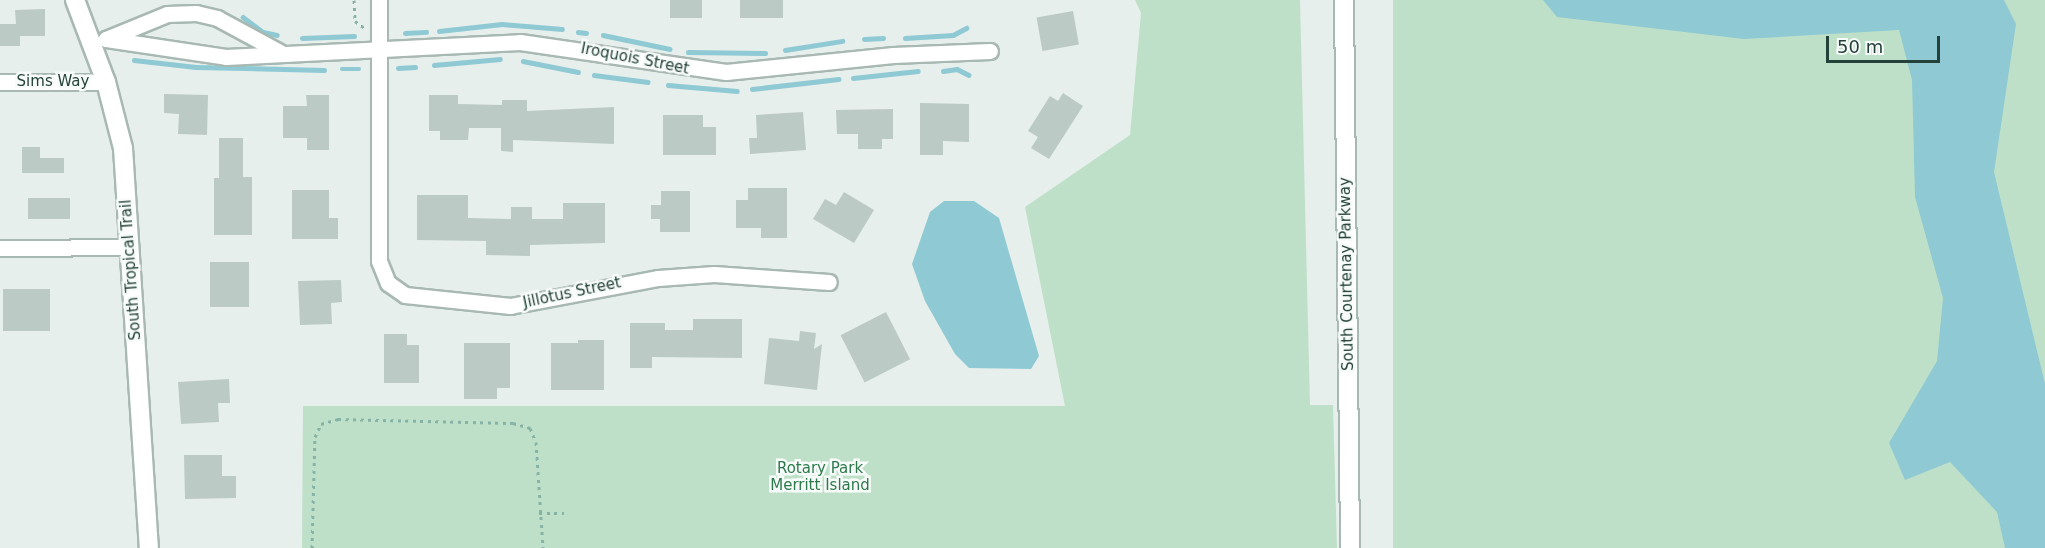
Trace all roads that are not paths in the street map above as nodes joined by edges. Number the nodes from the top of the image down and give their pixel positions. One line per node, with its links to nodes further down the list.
1 (75, 0): 4 (street, South Tropical Trail)
2 (379, 0): 7 (street, Jillotus Street)
3 (1344, 0): 14 (street, South Courtenay Parkway)
4 (98, 41): 6 (street, Iroquois Street); 6 (street, Iroquois Street); 9 (street, South Tropical Trail)
5 (990, 51): 7 (street, Iroquois Street)
6 (281, 52): 7 (street, Iroquois Street)
7 (378, 52): 12 (street, Jillotus Street)
8 (0, 82): 9 (street, Sims Way)
9 (106, 82): 10 (street, South Tropical Trail)
10 (130, 247): 11 (street); 13 (street, South Tropical Trail)
11 (0, 248)
12 (829, 282)
13 (149, 548)
14 (1350, 548)

